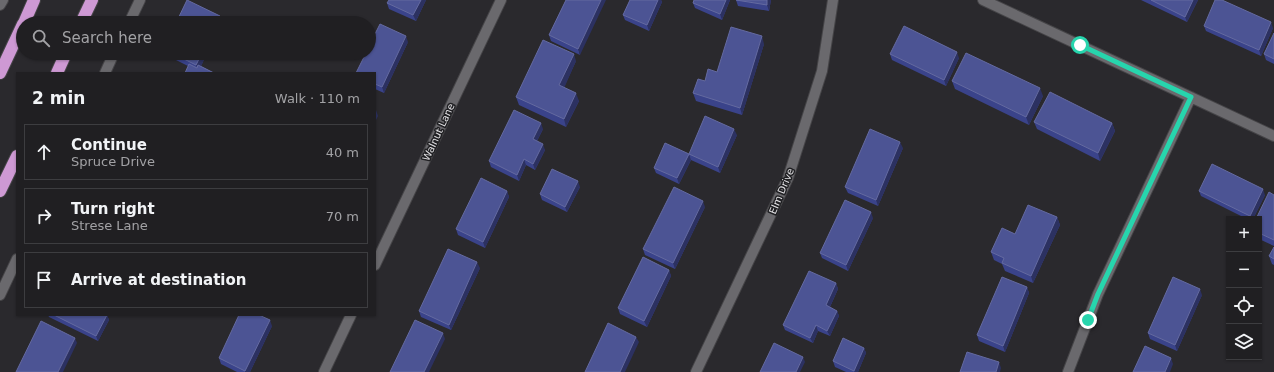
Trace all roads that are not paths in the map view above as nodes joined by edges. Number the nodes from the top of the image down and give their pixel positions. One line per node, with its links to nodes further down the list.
1 (2, 0): 8 (street)
2 (34, 0): 9 (highway)
3 (92, 0): 10 (highway)
4 (140, 0): 11 (street)
5 (501, 0): 23 (street, Walnut Lane)
6 (833, 0): 27 (street, Elm Drive)
7 (983, 0): 18 (street)
8 (0, 5)
9 (27, 16)
10 (84, 16)
11 (132, 16)
12 (16, 39): 17 (highway)
13 (63, 60): 15 (highway)
14 (111, 60): 16 (street)
15 (57, 72)
16 (105, 72)
17 (0, 73)
18 (1191, 97): 19 (street); 28 (street)
19 (1274, 136)
20 (16, 158): 21 (highway)
21 (0, 191)
22 (16, 261): 24 (street)
23 (376, 263)
24 (0, 295)
25 (351, 316): 26 (street)
26 (324, 372)
27 (696, 372)
28 (1068, 372)

